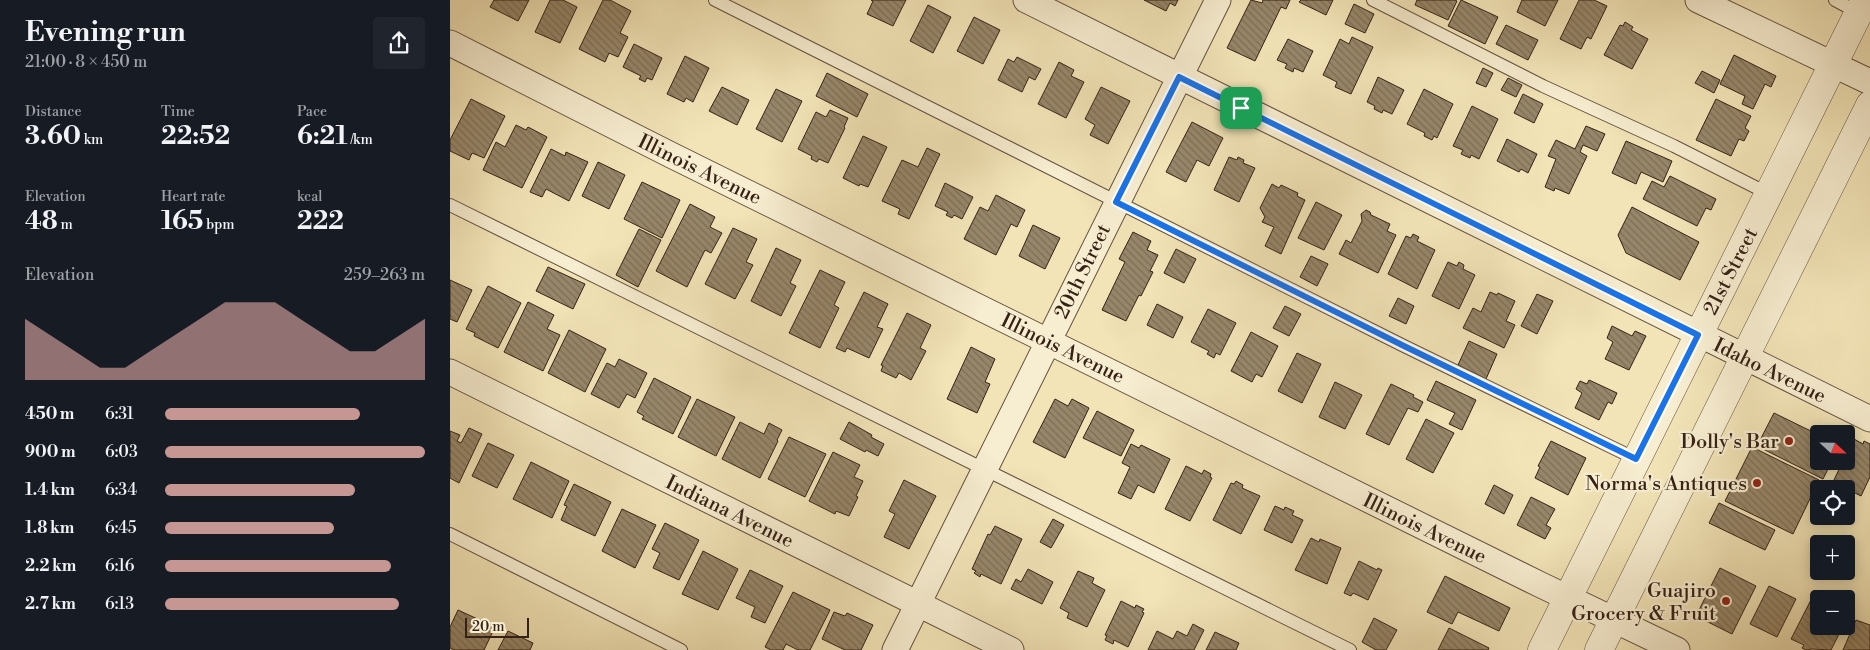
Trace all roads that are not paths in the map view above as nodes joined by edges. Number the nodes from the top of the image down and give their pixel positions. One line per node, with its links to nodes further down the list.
1 (715, 0): 14 (lane)
2 (1026, 0): 10 (street, Idaho Avenue)
3 (1218, 0): 10 (street, 20th Street)
4 (1373, 0): 13 (lane)
5 (1698, 0): 9 (street)
6 (1835, 0): 7 (lane)
7 (1862, 6): 9 (street, 21st Street)
8 (450, 43): 17 (street, Illinois Avenue)
9 (1833, 65): 11 (street); 13 (street, 21st Street)
10 (1179, 77): 14 (street, 20th Street); 16 (street, Idaho Avenue)
11 (1870, 82)
12 (1870, 105): 18 (street)
13 (1769, 194): 16 (street, 21st Street)
14 (1116, 202): 17 (street, 20th Street); 21 (lane)
15 (450, 205): 22 (lane)
16 (1698, 335): 18 (street, Idaho Avenue); 21 (street, 21st Street)
17 (1048, 340): 22 (street, 20th Street); 24 (street, Illinois Avenue)
18 (1744, 358): 20 (street, Idaho Avenue); 26 (street)
19 (450, 372): 25 (street, Indiana Avenue)
20 (1870, 419)
21 (1636, 459): 24 (street, 21st Street)
22 (984, 468): 25 (street, 20th Street); 30 (lane)
23 (450, 534): 27 (lane)
24 (1568, 598): 26 (street, Illinois Avenue); 31 (street, 21st Street)
25 (918, 604): 28 (street, 20th Street); 29 (street, Indiana Avenue)
26 (1614, 620): 32 (street); 33 (street, Illinois Avenue)
27 (681, 650)
28 (895, 650)
29 (1011, 650)
30 (1350, 650)
31 (1542, 650)
32 (1599, 650)
33 (1677, 650)

